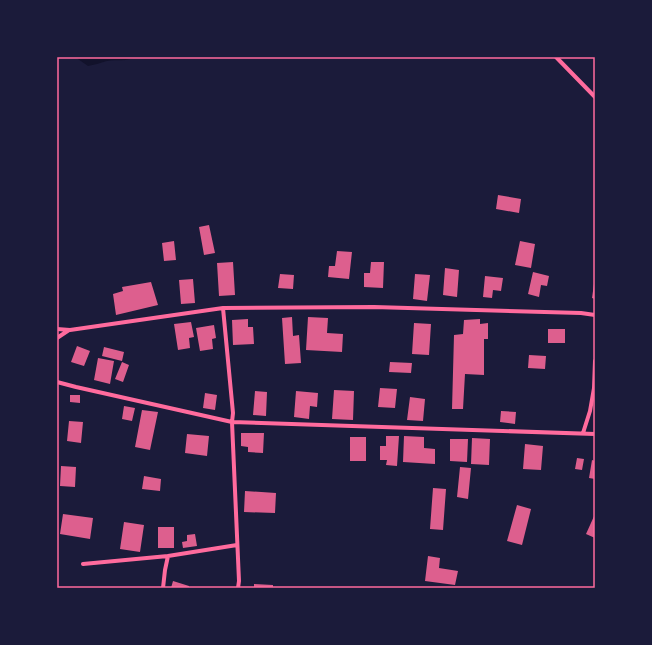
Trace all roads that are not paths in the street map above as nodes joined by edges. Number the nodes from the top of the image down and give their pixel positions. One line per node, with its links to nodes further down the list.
1 (556, 57): 2 (street)
2 (595, 97)
3 (223, 308): 4 (street); 7 (street); 11 (street)
4 (595, 315): 5 (street)
5 (595, 320)
6 (57, 329): 7 (street)
7 (70, 330): 8 (street)
8 (57, 338)
9 (595, 362): 12 (street)
10 (57, 382): 11 (street)
11 (232, 422): 12 (street); 14 (street)
12 (583, 433): 13 (street)
13 (595, 434)
14 (237, 546): 15 (street); 18 (street)
15 (168, 556): 16 (street); 17 (street)
16 (83, 564)
17 (163, 588)
18 (238, 588)

